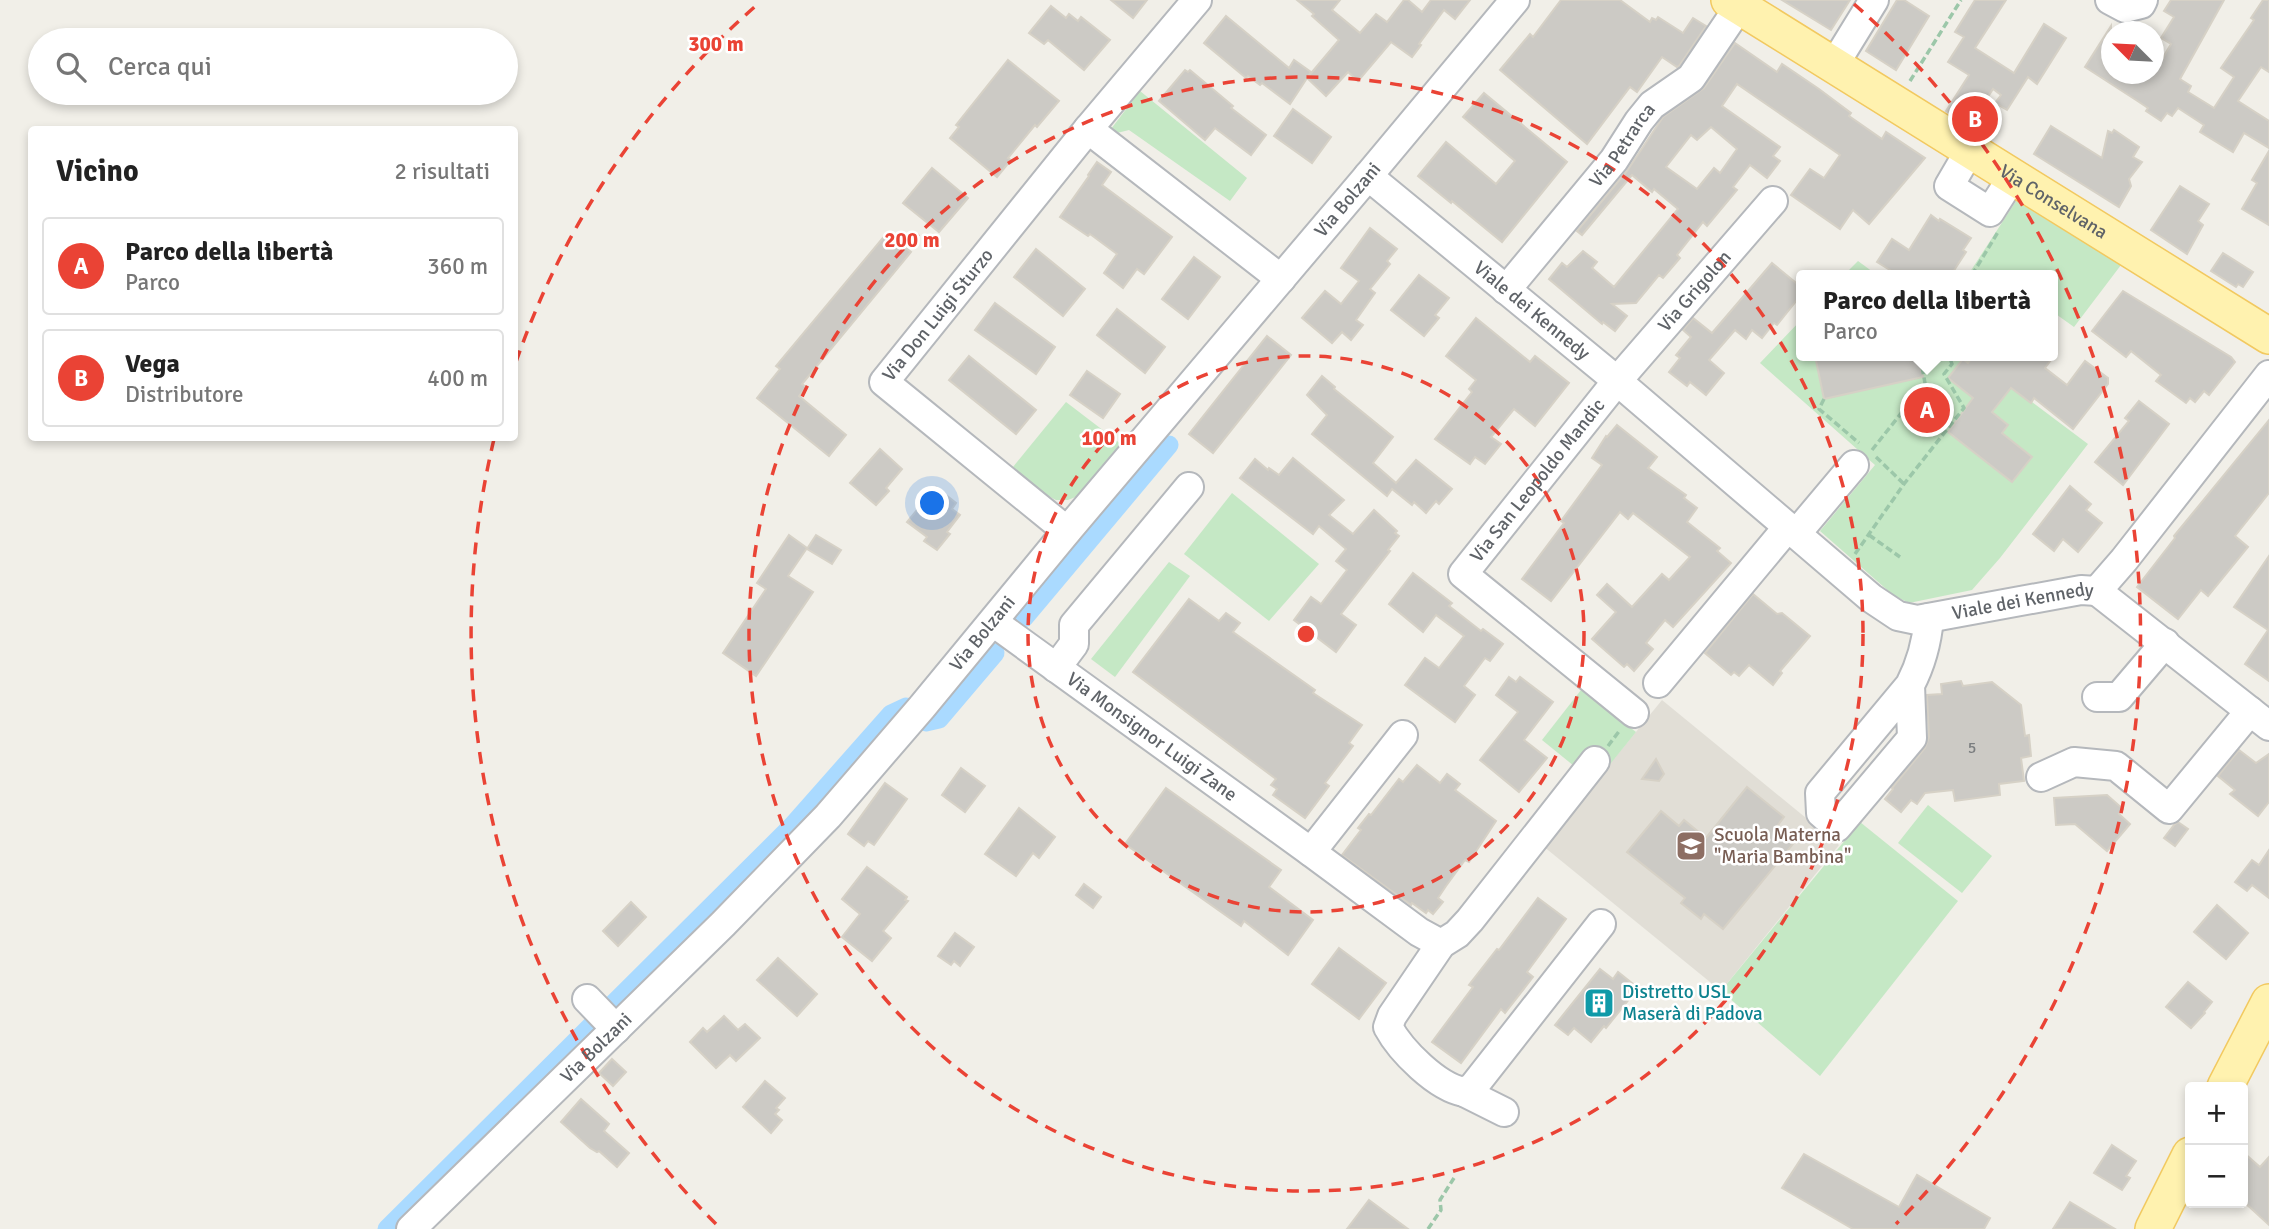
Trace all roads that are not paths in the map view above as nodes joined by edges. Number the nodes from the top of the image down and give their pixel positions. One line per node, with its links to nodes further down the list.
1 (1197, 0): 8 (street, Via Don Luigi Sturzo)
2 (1515, 0): 9 (street, Via Bolzani)
3 (1874, 0): 7 (street)
4 (2110, 0): 5 (street)
5 (2143, 0)
6 (1734, 3): 7 (main road, Via Conselvana); 12 (street, Via Petrarca)
7 (1834, 65): 13 (main road, Via Conselvana)
8 (1088, 130): 11 (street); 18 (street, Via Don Luigi Sturzo)
9 (1368, 176): 11 (street, Via Bolzani); 12 (street, Viale dei Kennedy)
10 (1773, 201): 15 (street, Via Grigolon)
11 (1281, 279): 18 (street, Via Bolzani)
12 (1506, 290): 15 (street, Viale dei Kennedy)
13 (2269, 336)
14 (2269, 376): 20 (street, Viale dei Kennedy)
15 (1617, 381): 19 (street, Viale dei Kennedy); 28 (street, Via San Leopoldo Mandic)
16 (1862, 459): 19 (street)
17 (1189, 486): 24 (street)
18 (1067, 531): 22 (street, Via Bolzani)
19 (1792, 531): 21 (street, Viale dei Kennedy); 25 (street)
20 (2097, 591): 21 (street, Viale dei Kennedy); 23 (street)
21 (1929, 618): 26 (street)
22 (993, 622): 24 (street, Via Monsignor Luigi Zane); 41 (street, Via Bolzani)
23 (2165, 643): 27 (street); 29 (street)
24 (1056, 668): 33 (street, Via Monsignor Luigi Zane)
25 (1658, 682)
26 (1910, 685)
27 (2097, 697)
28 (1634, 713)
29 (2260, 718): 32 (street)
30 (1403, 735): 33 (street)
31 (1595, 761): 35 (street)
32 (2041, 777)
33 (1311, 852): 35 (street, Via Monsignor Luigi Zane)
34 (1601, 924): 38 (street)
35 (1441, 944): 38 (street)
36 (2269, 1002): 37 (main road)
37 (2228, 1082)
38 (1464, 1092): 39 (street)
39 (1504, 1112)
40 (2185, 1165): 42 (main road)
41 (411, 1229)
42 (2153, 1229)

